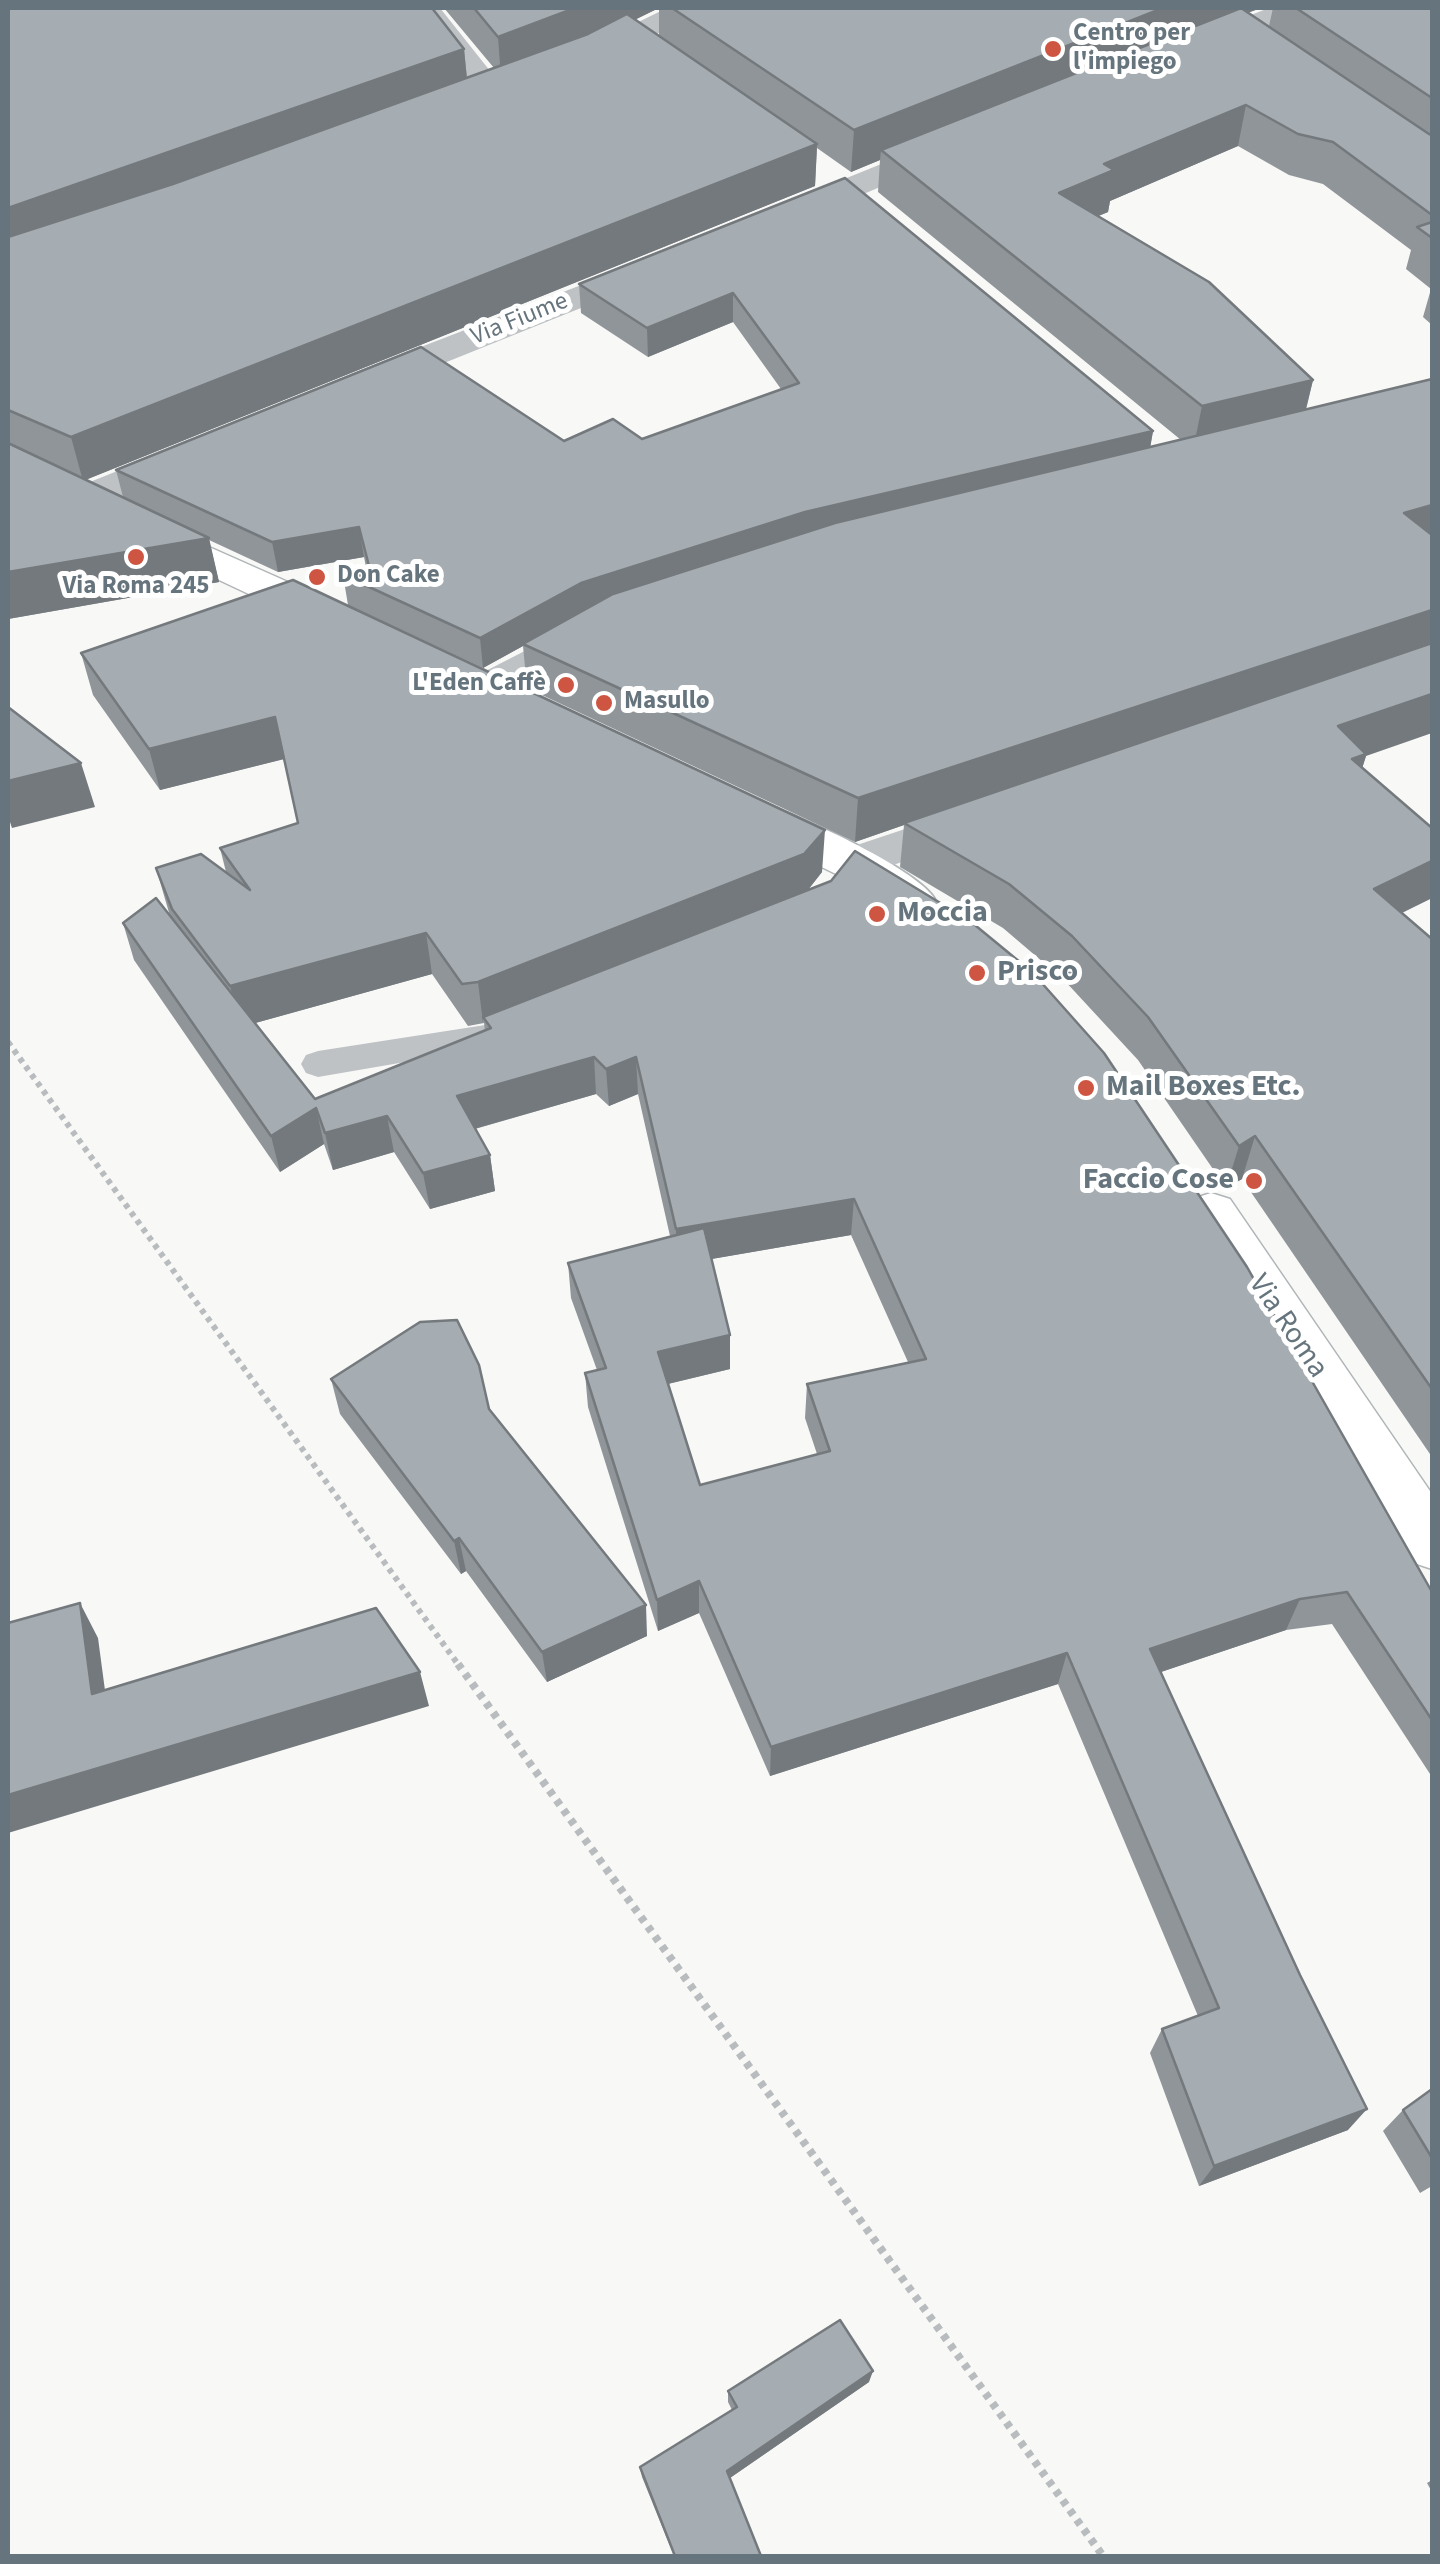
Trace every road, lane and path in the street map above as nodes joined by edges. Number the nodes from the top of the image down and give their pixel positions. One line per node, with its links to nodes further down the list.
1 (425, 8): 9 (street)
2 (689, 8): 4 (street)
3 (1295, 8): 5 (street)
4 (632, 38): 6 (street); 7 (street)
5 (1163, 59)
6 (662, 60)
7 (562, 70)
8 (528, 83): 9 (street)
9 (494, 96): 10 (street)
10 (458, 110)
11 (984, 132): 13 (street)
12 (818, 168): 13 (street)
13 (848, 189): 14 (street); 15 (street)
14 (879, 215)
15 (761, 224)
16 (674, 259): 17 (street, Via Fiume)
17 (329, 396)
18 (212, 445): 19 (street)
19 (64, 491): 21 (main road)
20 (618, 620): 22 (street)
21 (372, 635)
22 (472, 680): 23 (main road)
23 (541, 712)
24 (714, 796): 26 (main road)
25 (1007, 810): 26 (street)
26 (842, 874): 27 (main road)
27 (951, 923)
28 (524, 1025): 30 (lane)
29 (8, 1042): 33 (path)
30 (318, 1064)
31 (1183, 1173): 32 (main road, Via Roma)
32 (1432, 1543)
33 (1103, 2556)

